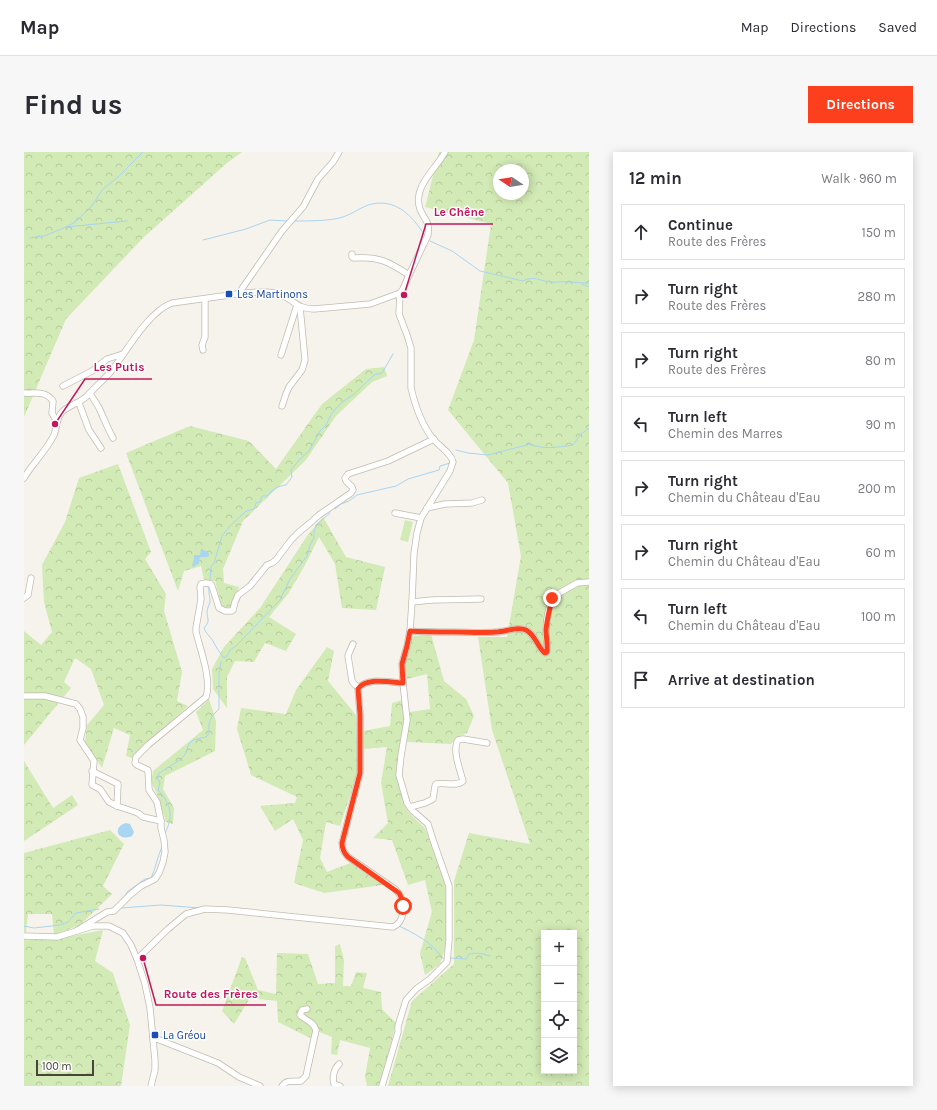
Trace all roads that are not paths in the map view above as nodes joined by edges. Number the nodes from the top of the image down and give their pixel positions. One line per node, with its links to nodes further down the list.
1 (339, 152): 5 (street)
2 (445, 152): 4 (street)
3 (352, 254): 4 (street)
4 (409, 275): 6 (street)
5 (239, 293): 7 (street); 8 (street)
6 (400, 293): 8 (street); 19 (street)
7 (205, 298): 9 (street); 10 (street)
8 (299, 306): 11 (street); 16 (street)
9 (203, 350)
10 (123, 354): 12 (street); 14 (street)
11 (281, 355)
12 (63, 386)
13 (24, 393): 17 (street)
14 (90, 393): 15 (street); 18 (street)
15 (79, 403): 17 (street); 20 (street)
16 (282, 406)
17 (57, 422): 21 (street)
18 (113, 438)
19 (434, 439): 23 (street); 40 (street)
20 (101, 448)
21 (24, 478)
22 (482, 500): 23 (street)
23 (428, 508): 25 (street)
24 (395, 513): 25 (street)
25 (421, 518): 30 (street)
26 (31, 578): 28 (street)
27 (589, 582): 31 (street)
28 (24, 598)
29 (481, 600): 30 (street)
30 (412, 602): 31 (street)
31 (410, 631): 33 (street)
32 (354, 644): 34 (street)
33 (403, 683): 34 (street); 39 (street)
34 (359, 687): 43 (street)
35 (24, 696): 37 (street)
36 (487, 743): 39 (street)
37 (92, 771): 38 (street); 38 (street)
38 (117, 806): 40 (street)
39 (410, 807): 51 (street)
40 (161, 821): 41 (street)
41 (76, 931): 42 (street); 43 (street)
42 (24, 936)
43 (137, 959): 45 (street)
44 (307, 1009): 49 (street)
45 (153, 1039): 47 (street); 48 (street)
46 (339, 1064): 50 (street)
47 (151, 1086)
48 (260, 1086)
49 (282, 1086)
50 (340, 1086)
51 (382, 1086)

